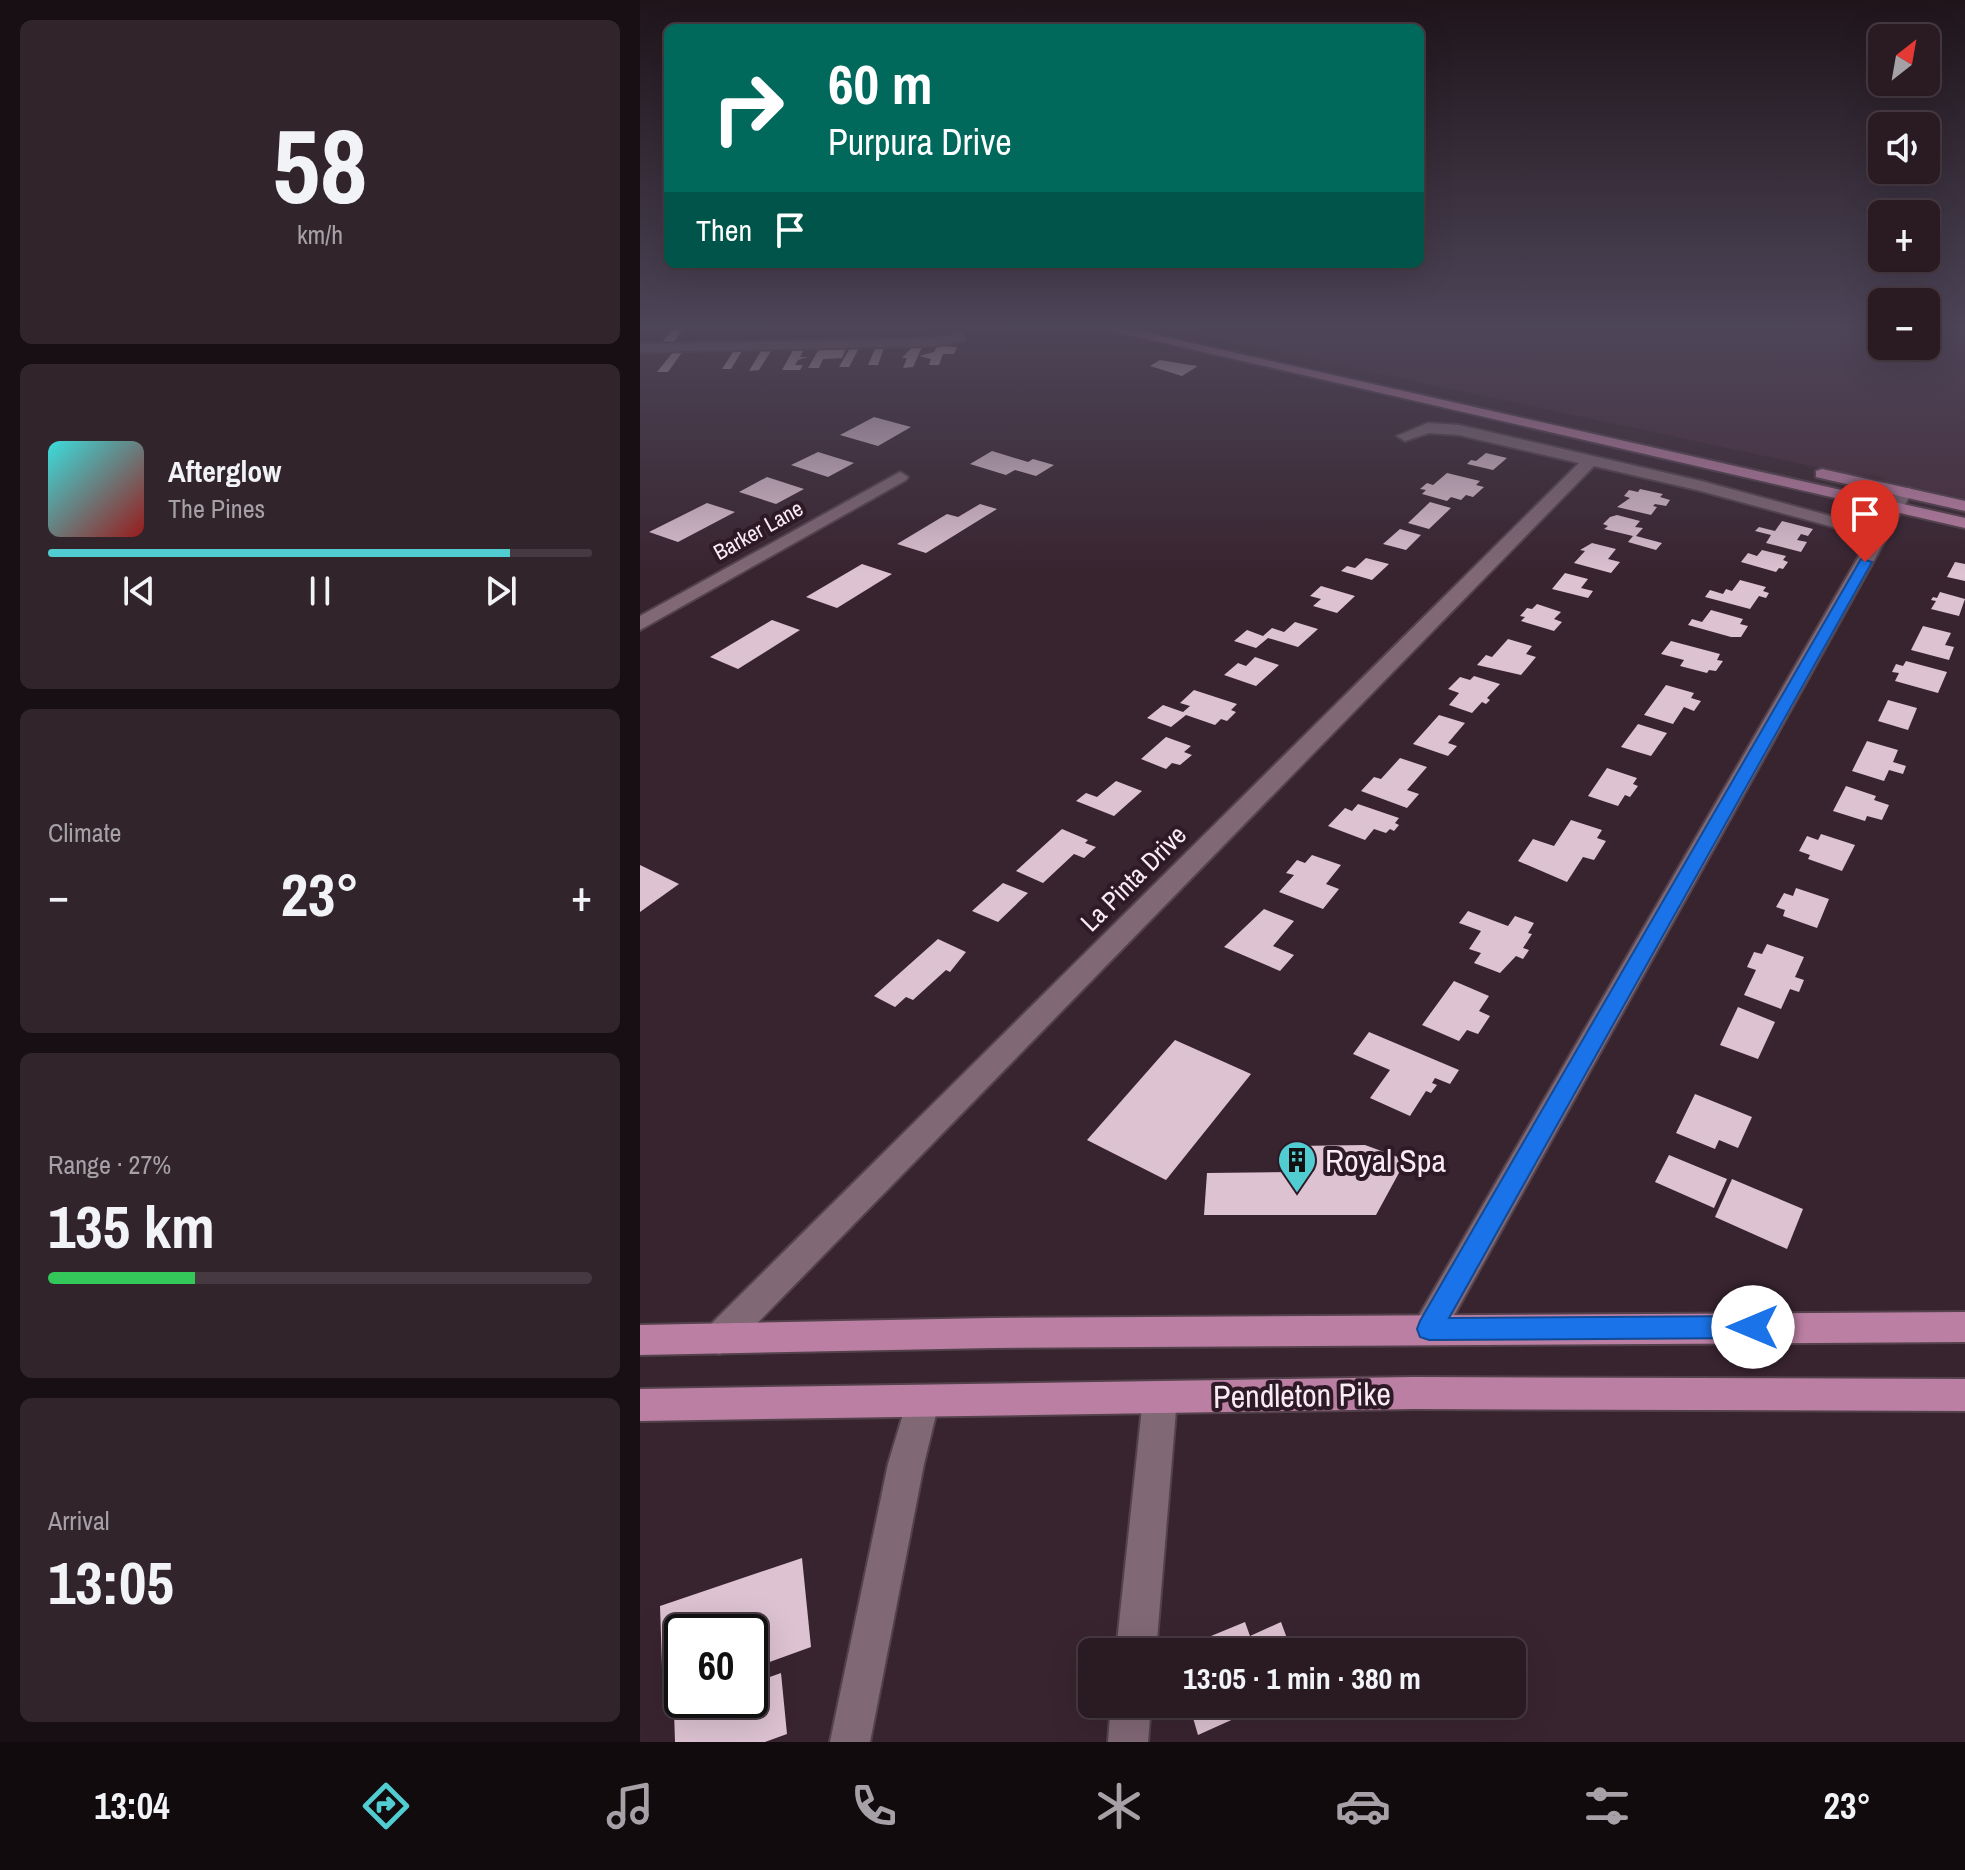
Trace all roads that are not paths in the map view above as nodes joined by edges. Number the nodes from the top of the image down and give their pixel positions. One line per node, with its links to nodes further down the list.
1 (1481, 410): 6 (main road)
2 (1509, 410): 6 (main road)
3 (1405, 436): 4 (street)
4 (1590, 461): 9 (street); 13 (street, La Pinta Drive)
5 (900, 477): 10 (street, Barker Lane)
6 (1900, 500): 7 (main road); 8 (main road); 9 (street)
7 (1965, 506)
8 (1965, 523)
9 (1881, 535): 12 (street)
10 (640, 624)
11 (1965, 1327): 12 (main road)
12 (1429, 1329): 13 (main road)
13 (719, 1339): 14 (main road)
14 (640, 1340)
15 (1965, 1395): 16 (main road, Pendleton Pike)
16 (1160, 1398): 17 (main road, Pendleton Pike); 19 (street)
17 (922, 1402): 18 (main road, Pendleton Pike); 21 (street)
18 (640, 1405)
19 (1137, 1638)
20 (1130, 1718): 22 (street)
21 (850, 1742)
22 (1128, 1742)

